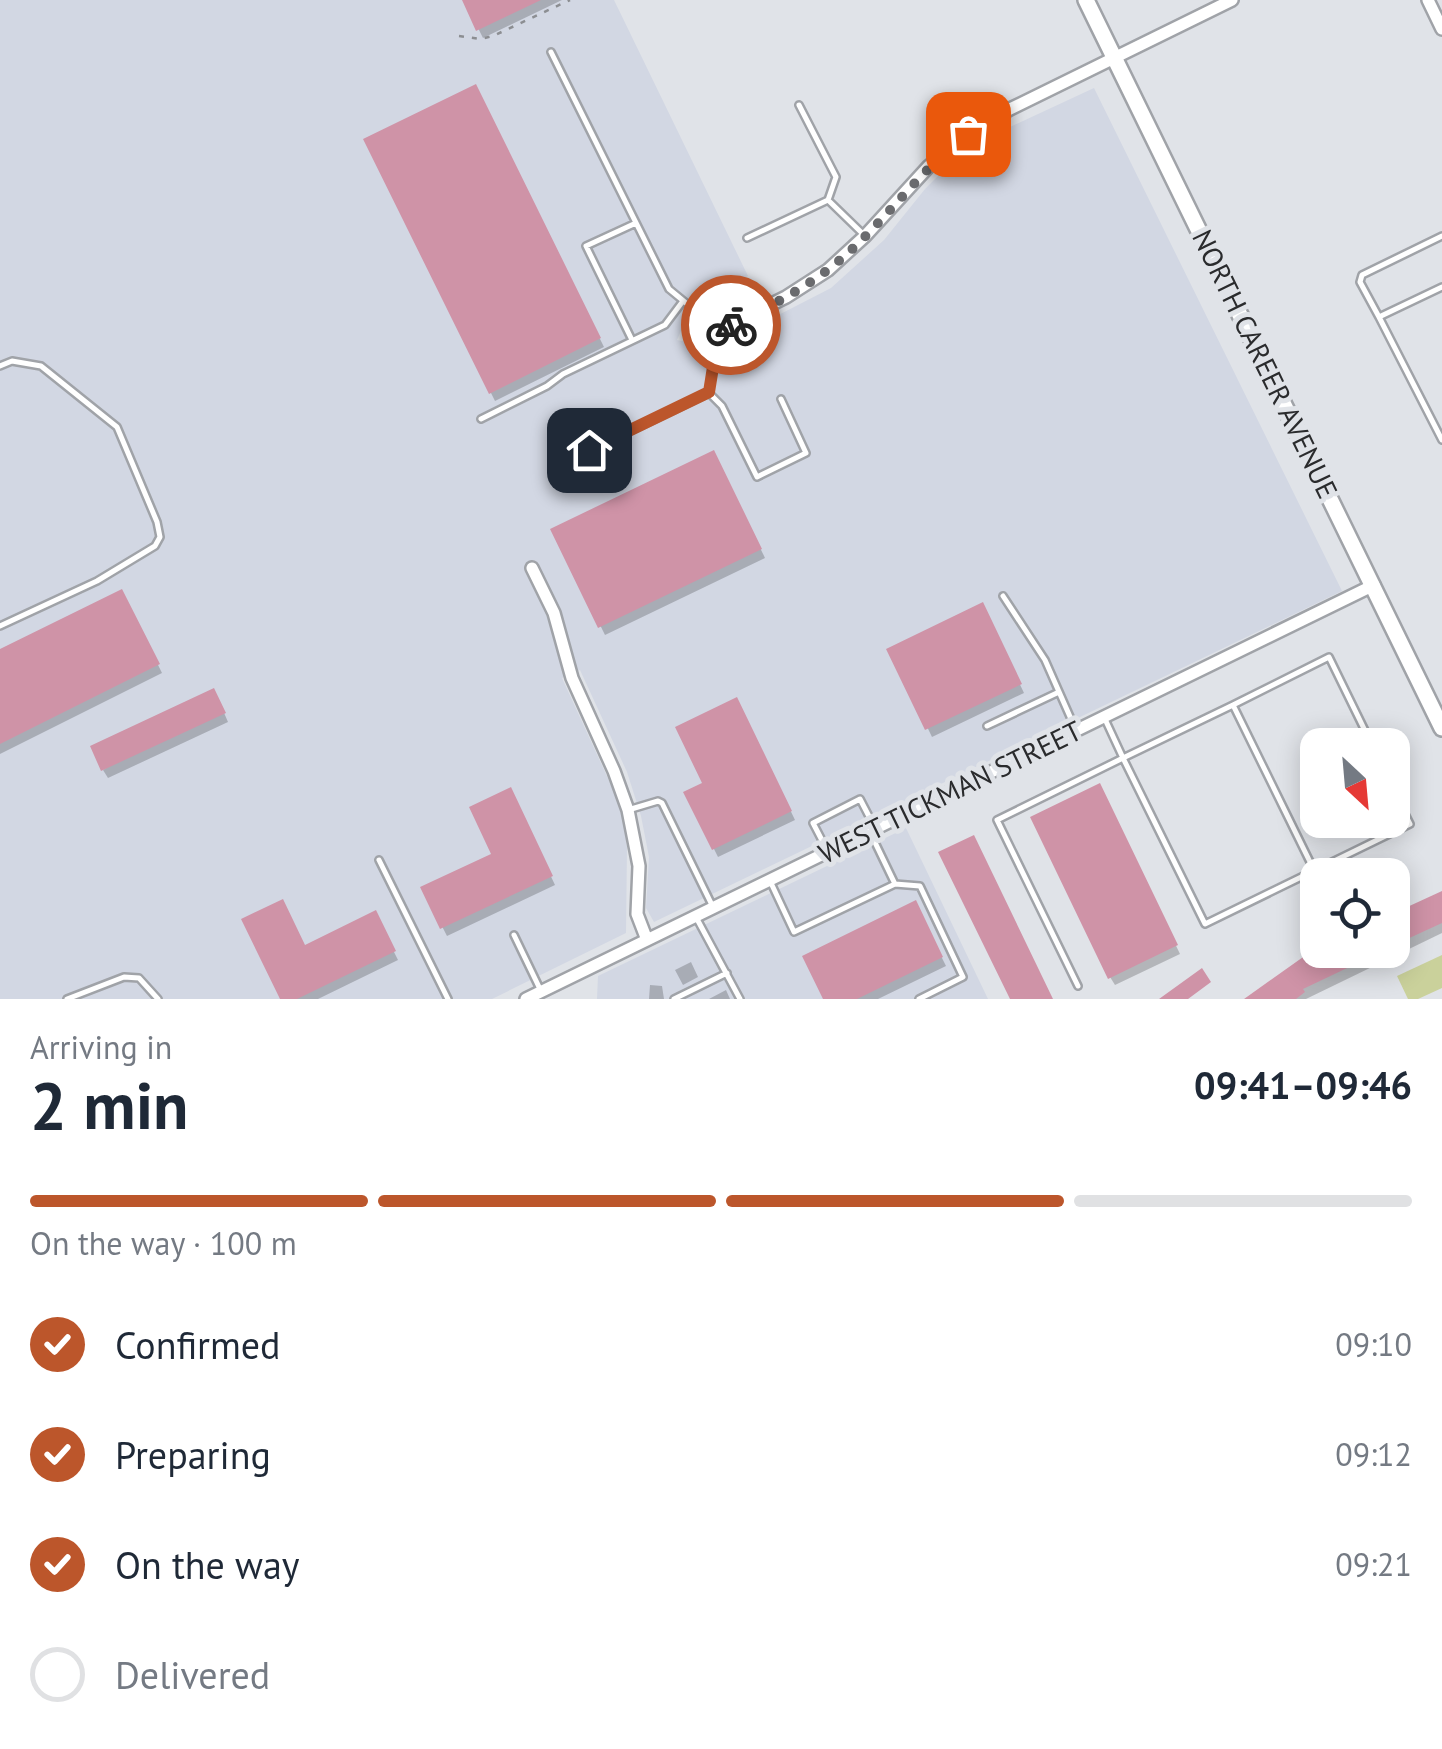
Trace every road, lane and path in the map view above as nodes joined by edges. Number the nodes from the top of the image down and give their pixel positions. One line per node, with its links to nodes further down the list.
1 (570, 0): 6 (path)
2 (1086, 0): 8 (street, NORTH CAREER AVENUE)
3 (1232, 0): 8 (street)
4 (1428, 0): 5 (street)
5 (1442, 29)
6 (459, 36)
7 (551, 52): 11 (lane)
8 (1114, 57): 12 (street); 27 (street, NORTH CAREER AVENUE)
9 (800, 105): 10 (lane)
10 (828, 200): 12 (lane); 14 (lane)
11 (636, 223): 16 (lane); 19 (lane)
12 (865, 236): 18 (street)
13 (1442, 236): 17 (lane)
14 (748, 238)
15 (1442, 287): 17 (lane)
16 (683, 300): 18 (lane); 19 (lane)
17 (1379, 318): 24 (lane)
18 (719, 330): 21 (lane)
19 (632, 340): 23 (lane)
20 (0, 366): 29 (lane)
21 (709, 392): 22 (lane); 25 (lane)
22 (780, 398)
23 (482, 419)
24 (1442, 440)
25 (589, 450)
26 (532, 568): 38 (street)
27 (1374, 585): 32 (street, WEST TICKMAN STREET); 35 (street, NORTH CAREER AVENUE)
28 (1004, 596): 30 (lane)
29 (0, 626)
30 (1059, 692): 33 (lane); 36 (lane)
31 (1233, 704): 34 (lane); 37 (lane); 42 (lane)
32 (1104, 717): 36 (street, WEST TICKMAN STREET); 37 (lane)
33 (987, 726)
34 (1364, 728)
35 (1442, 728)
36 (1076, 730): 39 (street, WEST TICKMAN STREET)
37 (1124, 758): 45 (lane); 53 (lane)
38 (628, 810): 48 (lane); 51 (street)
39 (872, 830): 41 (street, WEST TICKMAN STREET); 41 (lane); 47 (lane)
40 (1381, 838): 43 (lane)
41 (828, 852): 46 (street, WEST TICKMAN STREET)
42 (1308, 858)
43 (1339, 858)
44 (379, 860): 57 (lane)
45 (1300, 877)
46 (770, 880): 47 (lane); 48 (street, WEST TICKMAN STREET)
47 (895, 884): 61 (lane)
48 (713, 908): 49 (street, WEST TICKMAN STREET)
49 (696, 916): 51 (street, WEST TICKMAN STREET); 52 (lane)
50 (514, 935): 54 (lane)
51 (647, 940): 54 (street, WEST TICKMAN STREET)
52 (727, 973): 59 (lane); 60 (lane)
53 (1078, 986)
54 (541, 992): 58 (street, WEST TICKMAN STREET)
55 (67, 999): 56 (lane)
56 (158, 999)
57 (448, 999)
58 (526, 999)
59 (674, 999)
60 (740, 999)
61 (919, 999)

